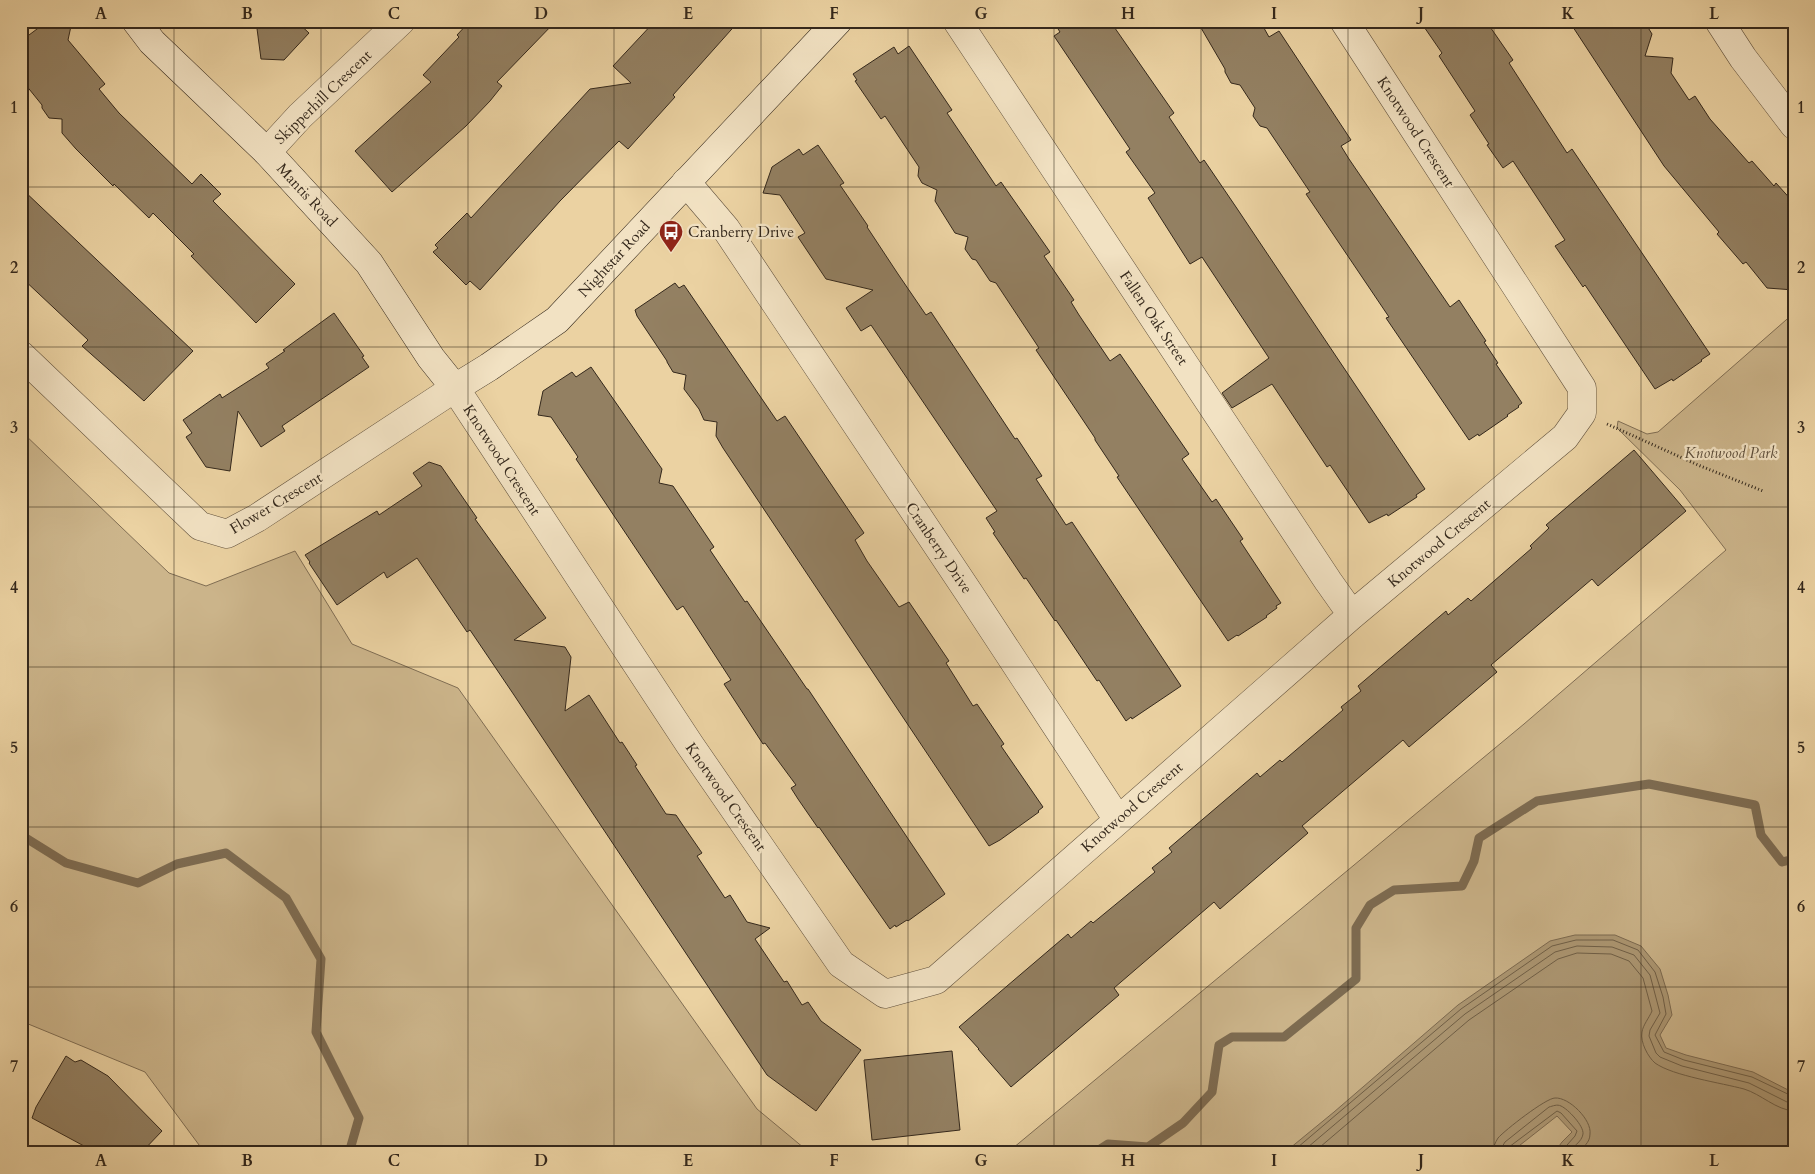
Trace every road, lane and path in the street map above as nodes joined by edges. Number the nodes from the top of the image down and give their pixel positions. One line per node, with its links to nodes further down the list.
1 (136, 21): 8 (street, Mantis Road)
2 (401, 21): 8 (street, Skipperhill Crescent)
3 (838, 21): 9 (street, Nightstar Road)
4 (957, 21): 14 (street, Fallen Oak Street)
5 (1344, 21): 14 (street, Knotwood Crescent)
6 (1719, 21): 7 (street)
7 (1794, 125)
8 (267, 152): 11 (street, Mantis Road)
9 (686, 182): 11 (street, Nightstar Road); 15 (street, Cranberry Drive)
10 (21, 355): 11 (street, Flower Crescent)
11 (455, 388): 15 (street, Knotwood Crescent)
12 (1617, 428): 13 (path)
13 (1763, 491)
14 (1352, 615): 15 (street, Knotwood Crescent)
15 (1118, 820)

